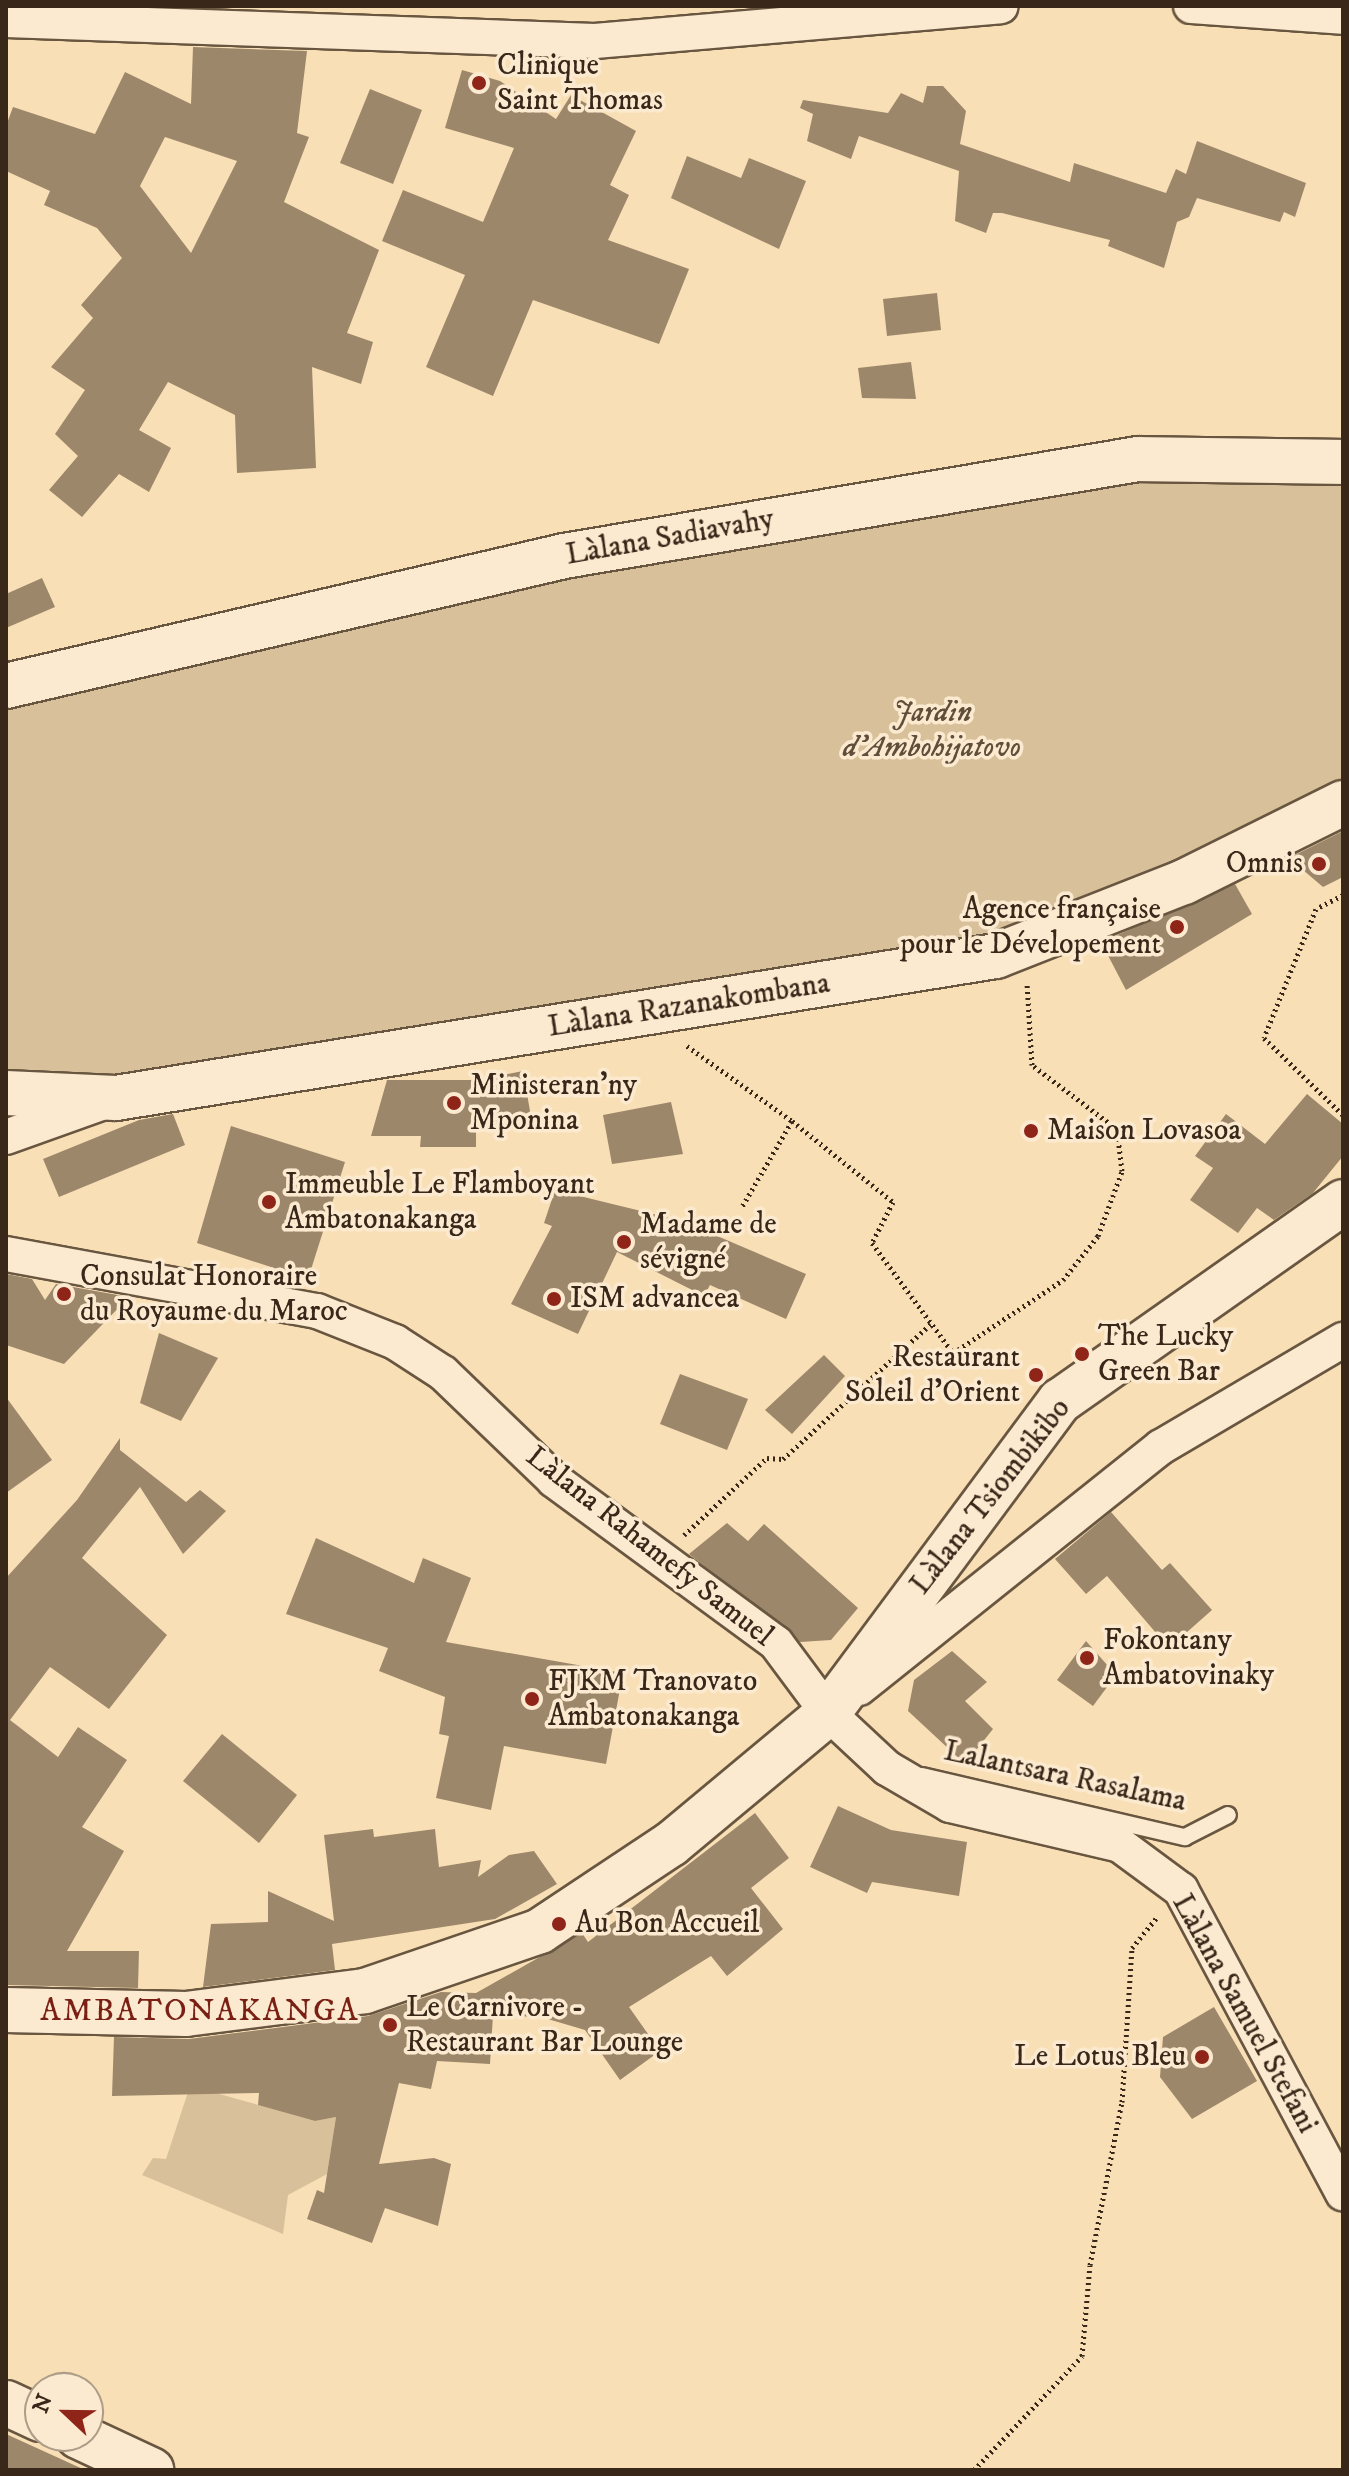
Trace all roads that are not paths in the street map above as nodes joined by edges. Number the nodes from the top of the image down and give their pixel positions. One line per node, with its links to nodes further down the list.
1 (1000, 6): 4 (street)
2 (1191, 6): 3 (street)
3 (1343, 17)
4 (6, 20)
5 (1343, 462): 6 (main road, Làlana Sadiavahy)
6 (6, 686)
7 (1343, 803): 9 (main road, Làlana Razanakombana)
8 (6, 1093): 9 (main road, Làlana Razanakombana)
9 (116, 1098): 10 (street)
10 (6, 1137)
11 (1343, 1202): 14 (main road, Làlana Tsiombikibo)
12 (6, 1254): 14 (street, Làlana Rahamefy Samuel)
13 (1343, 1340): 14 (street)
14 (828, 1713): 15 (street, Làlana Samuel Stefani); 17 (main road, Làlana Tsiombikibo)
15 (887, 1768): 16 (lane, Lalantsara Rasalama); 18 (street, Làlana Samuel Stefani)
16 (1228, 1815)
17 (6, 2010)
18 (1343, 2194)
19 (104, 2448): 20 (main road)
20 (151, 2470)

